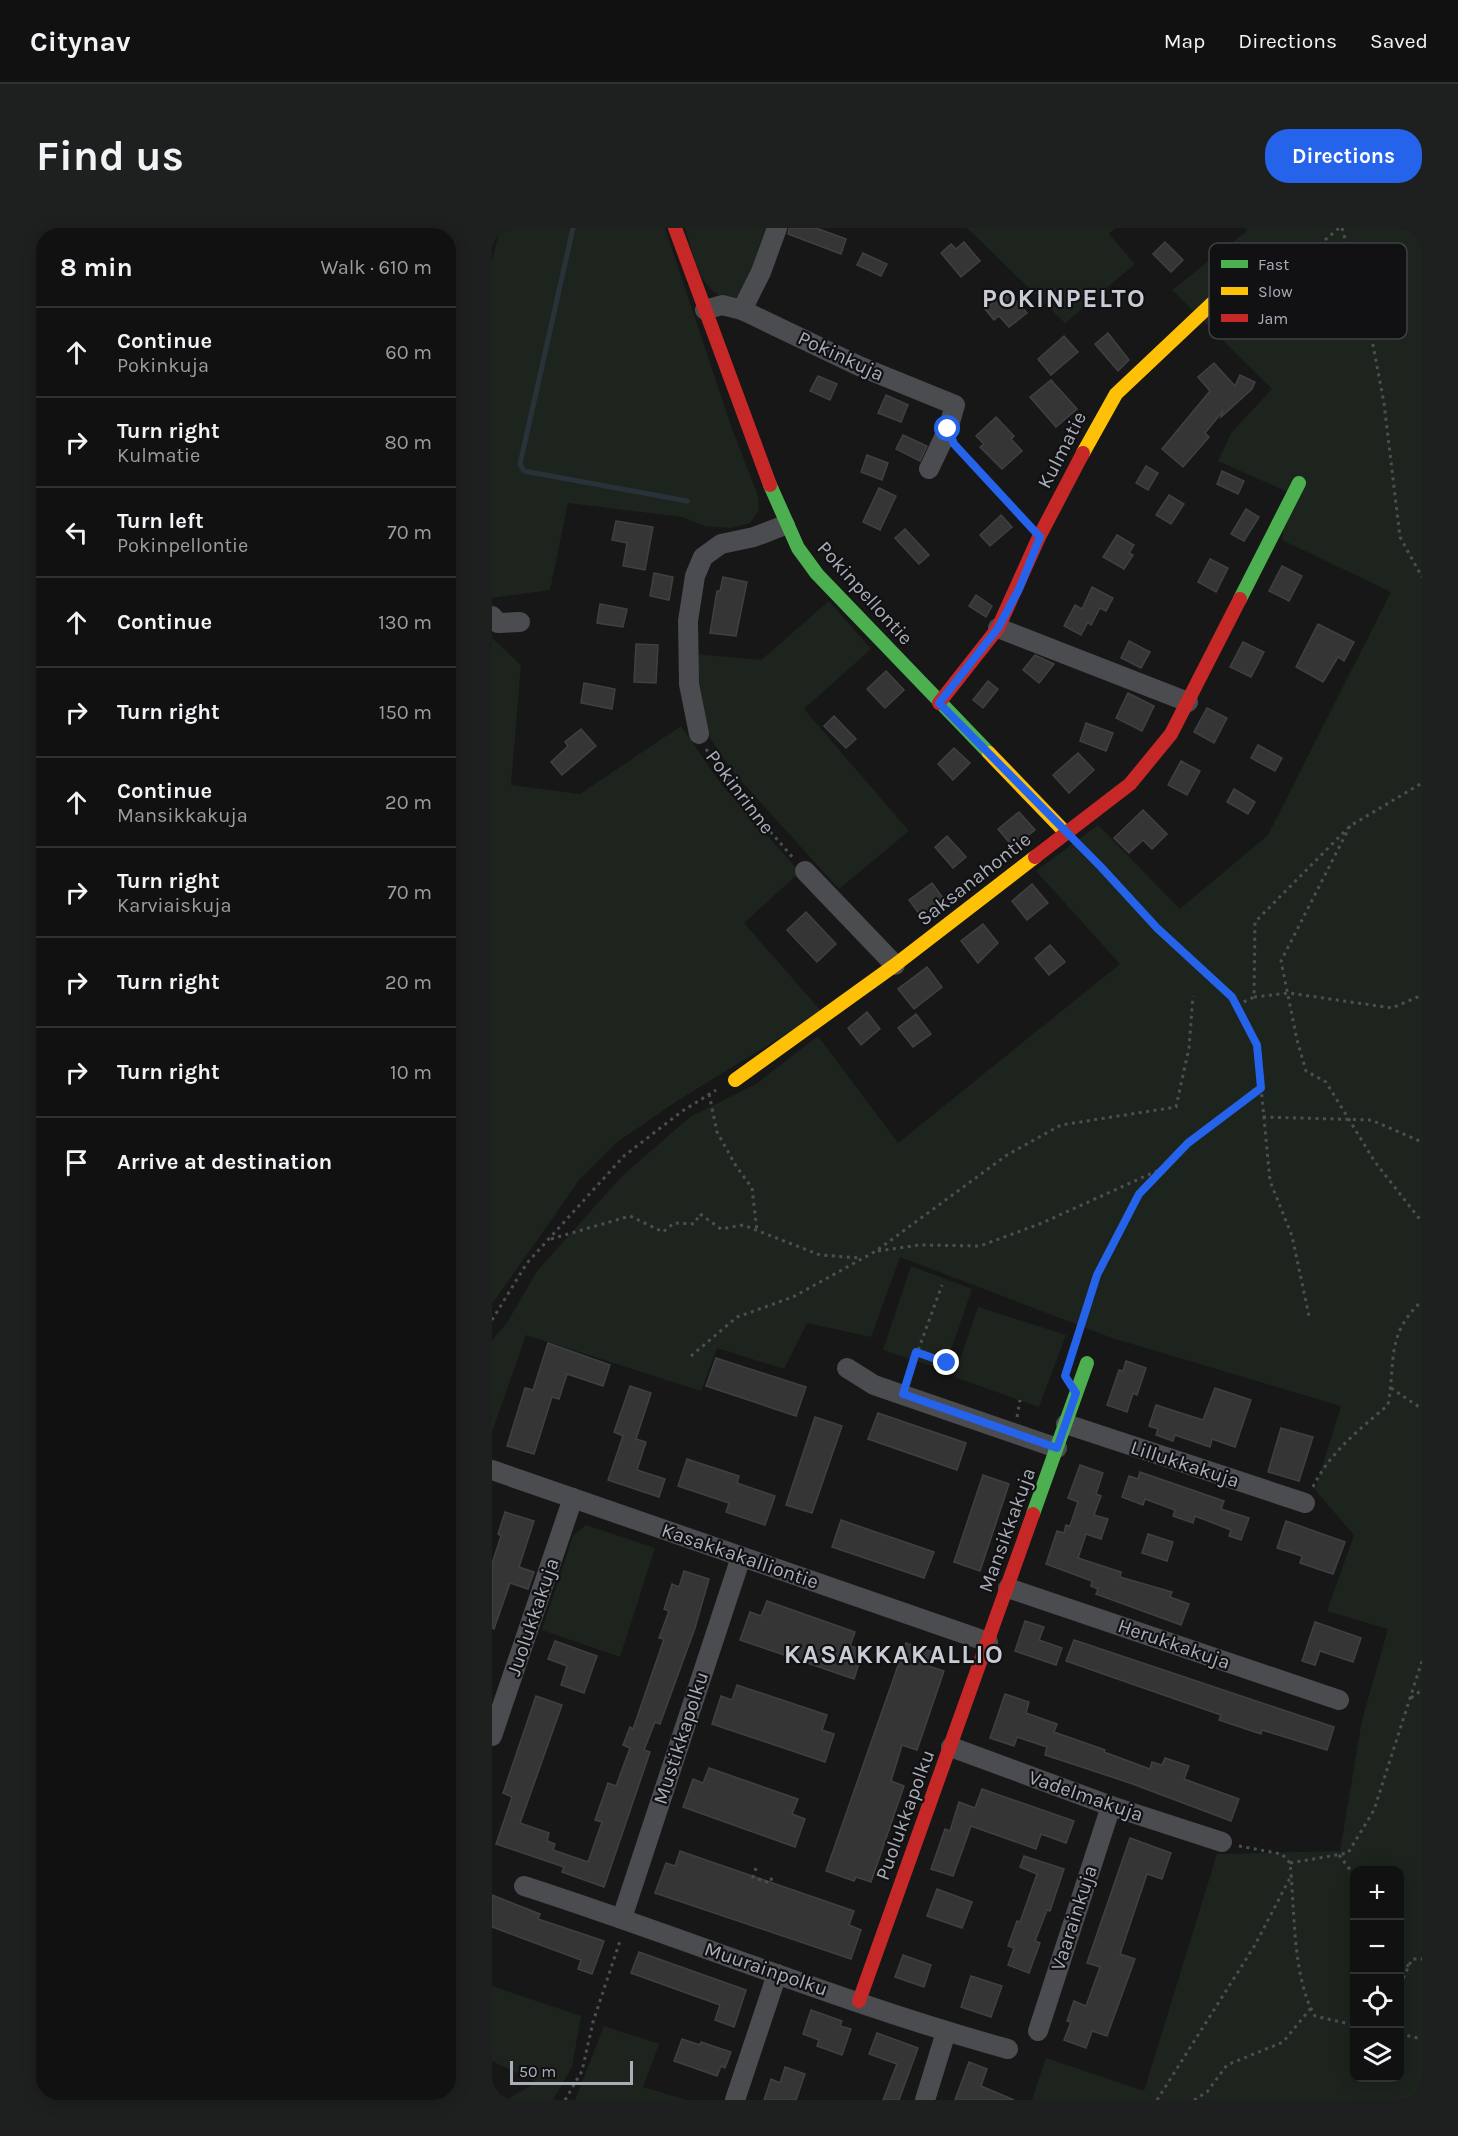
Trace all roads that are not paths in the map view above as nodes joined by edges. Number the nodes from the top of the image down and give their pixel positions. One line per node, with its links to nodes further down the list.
1 (675, 228): 4 (street, Pokinpellontie)
2 (777, 228): 5 (street)
3 (1209, 306): 11 (street, Kulmatie)
4 (705, 310): 5 (street, Pokinkuja); 8 (street, Pokinpellontie)
5 (742, 310): 6 (street, Pokinkuja)
6 (929, 469)
7 (1299, 483): 12 (street, Saksanahontie)
8 (785, 525): 13 (street, Pokinpellontie); 14 (street, Pokinrinne)
9 (492, 616): 10 (street)
10 (520, 622)
11 (998, 628): 12 (street); 13 (street, Kulmatie)
12 (1188, 702): 15 (street, Saksanahontie)
13 (939, 703): 15 (street, Pokinpellontie)
14 (699, 734)
15 (1066, 833): 17 (street, Saksanahontie)
16 (805, 871): 17 (street)
17 (895, 965): 18 (street, Saksanahontie)
18 (735, 1080)
19 (1086, 1363): 21 (street, Mansikkakuja)
20 (847, 1368): 22 (street)
21 (1066, 1424): 22 (street, Mansikkakuja); 25 (street, Lillukkakuja)
22 (1057, 1448): 27 (street, Mansikkakuja)
23 (492, 1470): 24 (street, Kasakkakalliontie)
24 (573, 1498): 26 (street, Kasakkakalliontie); 30 (street, Juolukkakuja)
25 (1305, 1503)
26 (741, 1557): 28 (street, Kasakkakalliontie); 35 (street, Mustikkapolku)
27 (1008, 1588): 28 (street, Mansikkakuja); 29 (street, Herukkakuja)
28 (988, 1642): 31 (street, Puolukkapolku)
29 (1339, 1700)
30 (492, 1736)
31 (951, 1747): 32 (street, Vadelmakuja); 37 (street, Puolukkapolku)
32 (1111, 1806): 33 (street, Vadelmakuja); 38 (street, Vaarainkuja)
33 (1222, 1842)
34 (524, 1886): 35 (street, Muurainpolku)
35 (624, 1919): 36 (street, Muurainpolku)
36 (777, 1974): 37 (street, Muurainpolku); 41 (street)
37 (859, 2001): 39 (street, Muurainpolku)
38 (1038, 2031)
39 (946, 2032): 40 (street, Muurainpolku); 42 (street)
40 (1008, 2049)
41 (735, 2100)
42 (924, 2100)

